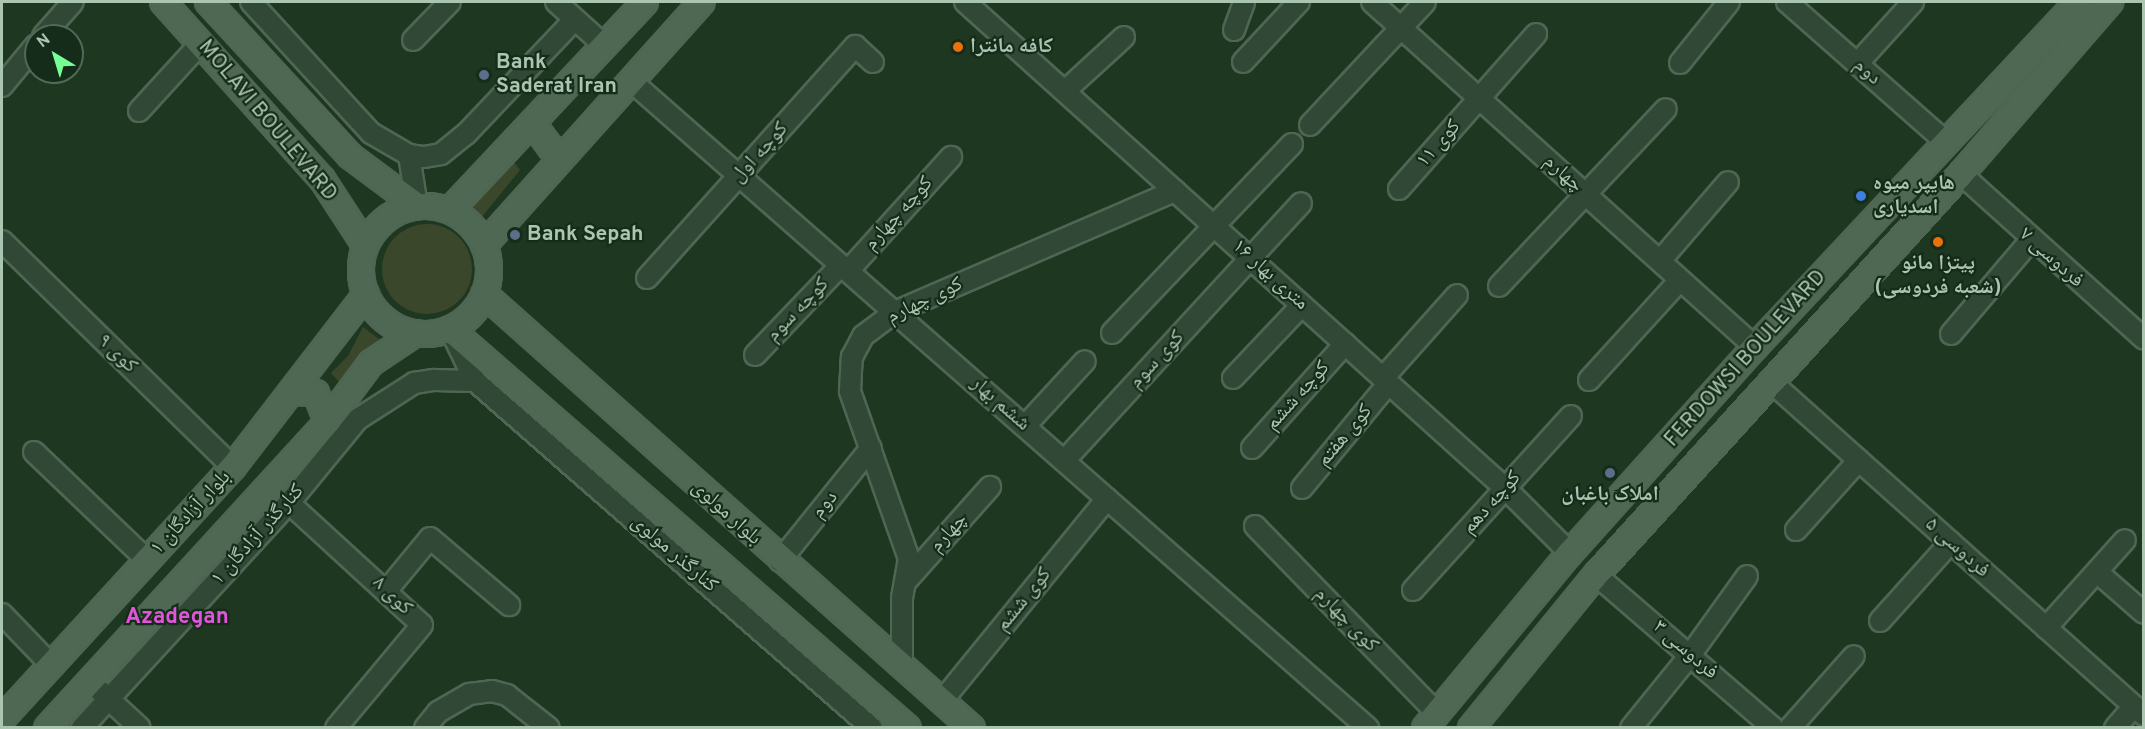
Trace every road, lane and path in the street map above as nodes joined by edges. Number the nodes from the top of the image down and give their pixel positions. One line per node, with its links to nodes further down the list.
1 (73, 2): 20 (street)
2 (163, 2): 26 (main road, MOLAVI BOULEVARD)
3 (208, 2): 43 (main road, MOLAVI BOULEVARD)
4 (251, 2): 47 (street)
5 (450, 2): 25 (street)
6 (556, 2): 19 (street)
7 (645, 2): 27 (main road)
8 (702, 2): 34 (main road)
9 (965, 2): 37 (street, ۱۶ متری بهار)
10 (1244, 2): 22 (street)
11 (1299, 2): 30 (street)
12 (1372, 2): 21 (street, چهارم)
13 (1425, 2): 21 (street)
14 (1729, 2): 31 (street)
15 (1787, 2): 32 (street, دوم)
16 (1913, 2): 32 (street)
17 (2077, 2): 33 (main road, FERDOWSI BOULEVARD)
18 (2110, 2): 35 (main road, FERDOWSI BOULEVARD)
19 (575, 19): 27 (street); 47 (street)
20 (54, 24)
21 (1401, 28): 38 (street, چهارم); 42 (street)
22 (1234, 30)
23 (1536, 34): 38 (street, کوی ۱۱)
24 (1124, 37): 37 (street)
25 (413, 40)
26 (201, 42): 40 (street); 48 (main road, MOLAVI BOULEVARD)
27 (605, 46): 41 (main road)
28 (24, 59): 36 (street)
29 (873, 62): 51 (street, کوچه اول)
30 (1243, 62)
31 (1680, 63)
32 (1857, 64): 44 (street, دوم)
33 (2016, 65): 35 (main road); 44 (main road, FERDOWSI BOULEVARD)
34 (631, 81): 46 (main road); 51 (street, ششم بهار)
35 (2040, 84): 50 (main road, FERDOWSI BOULEVARD)
36 (2, 86)
37 (1065, 91): 54 (street, ۱۶ متری بهار)
38 (1479, 98): 53 (street, کوی ۱۱); 55 (street, چهارم)
39 (1666, 109): 55 (street)
40 (139, 111)
41 (534, 125): 46 (main road); 58 (main road)
42 (1310, 125)
43 (326, 130): 48 (main road); 57 (main road, MOLAVI BOULEVARD)
44 (1947, 143): 81 (main road, FERDOWSI BOULEVARD)
45 (1292, 144): 59 (street)
46 (564, 153): 62 (main road)
47 (409, 155): 57 (street)
48 (300, 156): 61 (main road, MOLAVI BOULEVARD)
49 (951, 157): 66 (street, کوچه چهارم)
50 (1961, 174): 60 (street, فردوسی ۷); 89 (main road, FERDOWSI BOULEVARD)
51 (739, 176): 66 (street, ششم بهار); 67 (street, کوچه اول)
52 (1728, 182): 65 (street)
53 (1399, 189)
54 (1175, 190): 59 (street, ۱۶ متری بهار); 74 (street, کوی چهارم)
55 (1585, 194): 65 (street, چهارم); 69 (street)
56 (1301, 203): 64 (street, کوی سوم)
57 (417, 206): 58 (main road); 61 (main road)
58 (450, 210): 62 (main road)
59 (1216, 226): 64 (street, ۱۶ متری بهار); 77 (street)
60 (2031, 240): 78 (street); 79 (street, فردوسی ۷)
61 (365, 245): 70 (main road)
62 (484, 245): 71 (main road)
63 (5, 252): 100 (street, کوی ۹)
64 (1251, 259): 73 (street, ۱۶ متری بهار); 99 (street, کوی سوم)
65 (1660, 261): 68 (street, چهارم)
66 (844, 268): 74 (street, ششم بهار); 82 (street, کوچه سوم)
67 (647, 278)
68 (1680, 280): 81 (street, چهارم); 87 (street)
69 (1499, 286)
70 (366, 294): 76 (main road); 90 (main road, بلوار آزادگان ۱)
71 (484, 294): 75 (main road); 112 (main road, بلوار مولوی)
72 (1457, 295): 86 (street, کوی هفتم)
73 (1302, 305): 80 (street, ۱۶ متری بهار); 85 (street)
74 (895, 312): 94 (street, ششم بهار); 95 (street, کوی چهارم)
75 (450, 329): 76 (main road); 88 (street, کنارگذر مولوی); 141 (main road, بلوار مولوی)
76 (417, 333): 84 (main road, بلوار آزادگان ۱)
77 (1112, 333)
78 (1951, 334)
79 (2144, 339)
80 (1345, 344): 86 (street, ۱۶ متری بهار); 96 (street, کوچه ششم)
81 (1755, 347): 110 (main road, FERDOWSI BOULEVARD)
82 (755, 355)
83 (1085, 361): 94 (street)
84 (371, 363): 92 (street); 93 (main road, بلوار آزادگان ۱)
85 (1233, 378)
86 (1386, 380): 102 (street, کوی هفتم); 103 (street, ۱۶ متری بهار)
87 (1589, 380)
88 (475, 381): 92 (street, کنارگذر آزادگان ۱); 140 (street, کنارگذر مولوی)
89 (1770, 381): 98 (street, فردوسی ۵); 114 (main road, FERDOWSI BOULEVARD)
90 (294, 392): 93 (main road); 100 (main road, بلوار آزادگان ۱)
91 (1571, 416): 103 (street, کوچه دهم)
92 (358, 419): 105 (street, کنارگذر آزادگان ۱)
93 (327, 422): 128 (main road, بلوار آزادگان ۱)
94 (1025, 426): 99 (street, ششم بهار)
95 (871, 448): 112 (street, دوم); 116 (street, کوی چهارم)
96 (1252, 448)
97 (34, 452): 111 (street)
98 (1859, 460): 107 (street); 109 (street, فردوسی ۵)
99 (1064, 461): 104 (street, ششم بهار)
100 (233, 467): 111 (main road, بلوار آزادگان ۱)
101 (990, 487): 116 (street, چهارم)
102 (1302, 488)
103 (1505, 488): 110 (street, ۱۶ متری بهار); 118 (street, کوچه دهم)
104 (1107, 499): 130 (street, کوی ششم); 143 (street, ششم بهار)
105 (288, 503): 117 (street, کوی ۸); 129 (street, کنارگذر آزادگان ۱)
106 (1255, 526): 133 (street, کوی چهارم)
107 (1796, 530)
108 (2125, 540): 113 (street)
109 (1951, 542): 121 (street); 123 (street, فردوسی ۵)
110 (1570, 553): 114 (main road); 133 (main road, FERDOWSI BOULEVARD)
111 (147, 560): 126 (main road, بلوار آزادگان ۱)
112 (780, 561): 127 (main road, بلوار مولوی)
113 (2097, 572): 120 (street); 123 (street)
114 (1596, 575): 124 (street, فردوسی ۳); 144 (main road, FERDOWSI BOULEVARD)
115 (1747, 576): 124 (street)
116 (908, 580): 127 (street, کوی چهارم)
117 (387, 590): 119 (street); 137 (street, کوی ۸)
118 (1413, 590)
119 (509, 605)
120 (2144, 613)
121 (1880, 621)
122 (5, 625): 126 (street)
123 (2046, 628): 131 (street, فردوسی ۵)
124 (1691, 654): 145 (street); 146 (street, فردوسی ۳)
125 (1854, 656): 147 (street)
126 (51, 665): 132 (main road, بلوار آزادگان ۱)
127 (903, 667): 130 (main road, بلوار مولوی)
128 (88, 682): 129 (street); 134 (main road, بلوار آزادگان ۱)
129 (109, 698): 135 (street, کنارگذر آزادگان ۱); 136 (street)
130 (942, 701): 142 (main road, بلوار مولوی)
131 (2139, 711): 148 (street)
132 (2, 719)
133 (1431, 720)
134 (47, 728)
135 (82, 728)
136 (140, 728)
137 (336, 728)
138 (426, 728): 139 (street)
139 (549, 728)
140 (872, 728)
141 (908, 728)
142 (972, 728)
143 (1368, 728)
144 (1471, 728)
145 (1630, 728)
146 (1773, 728)
147 (1790, 728)
148 (2115, 728)

